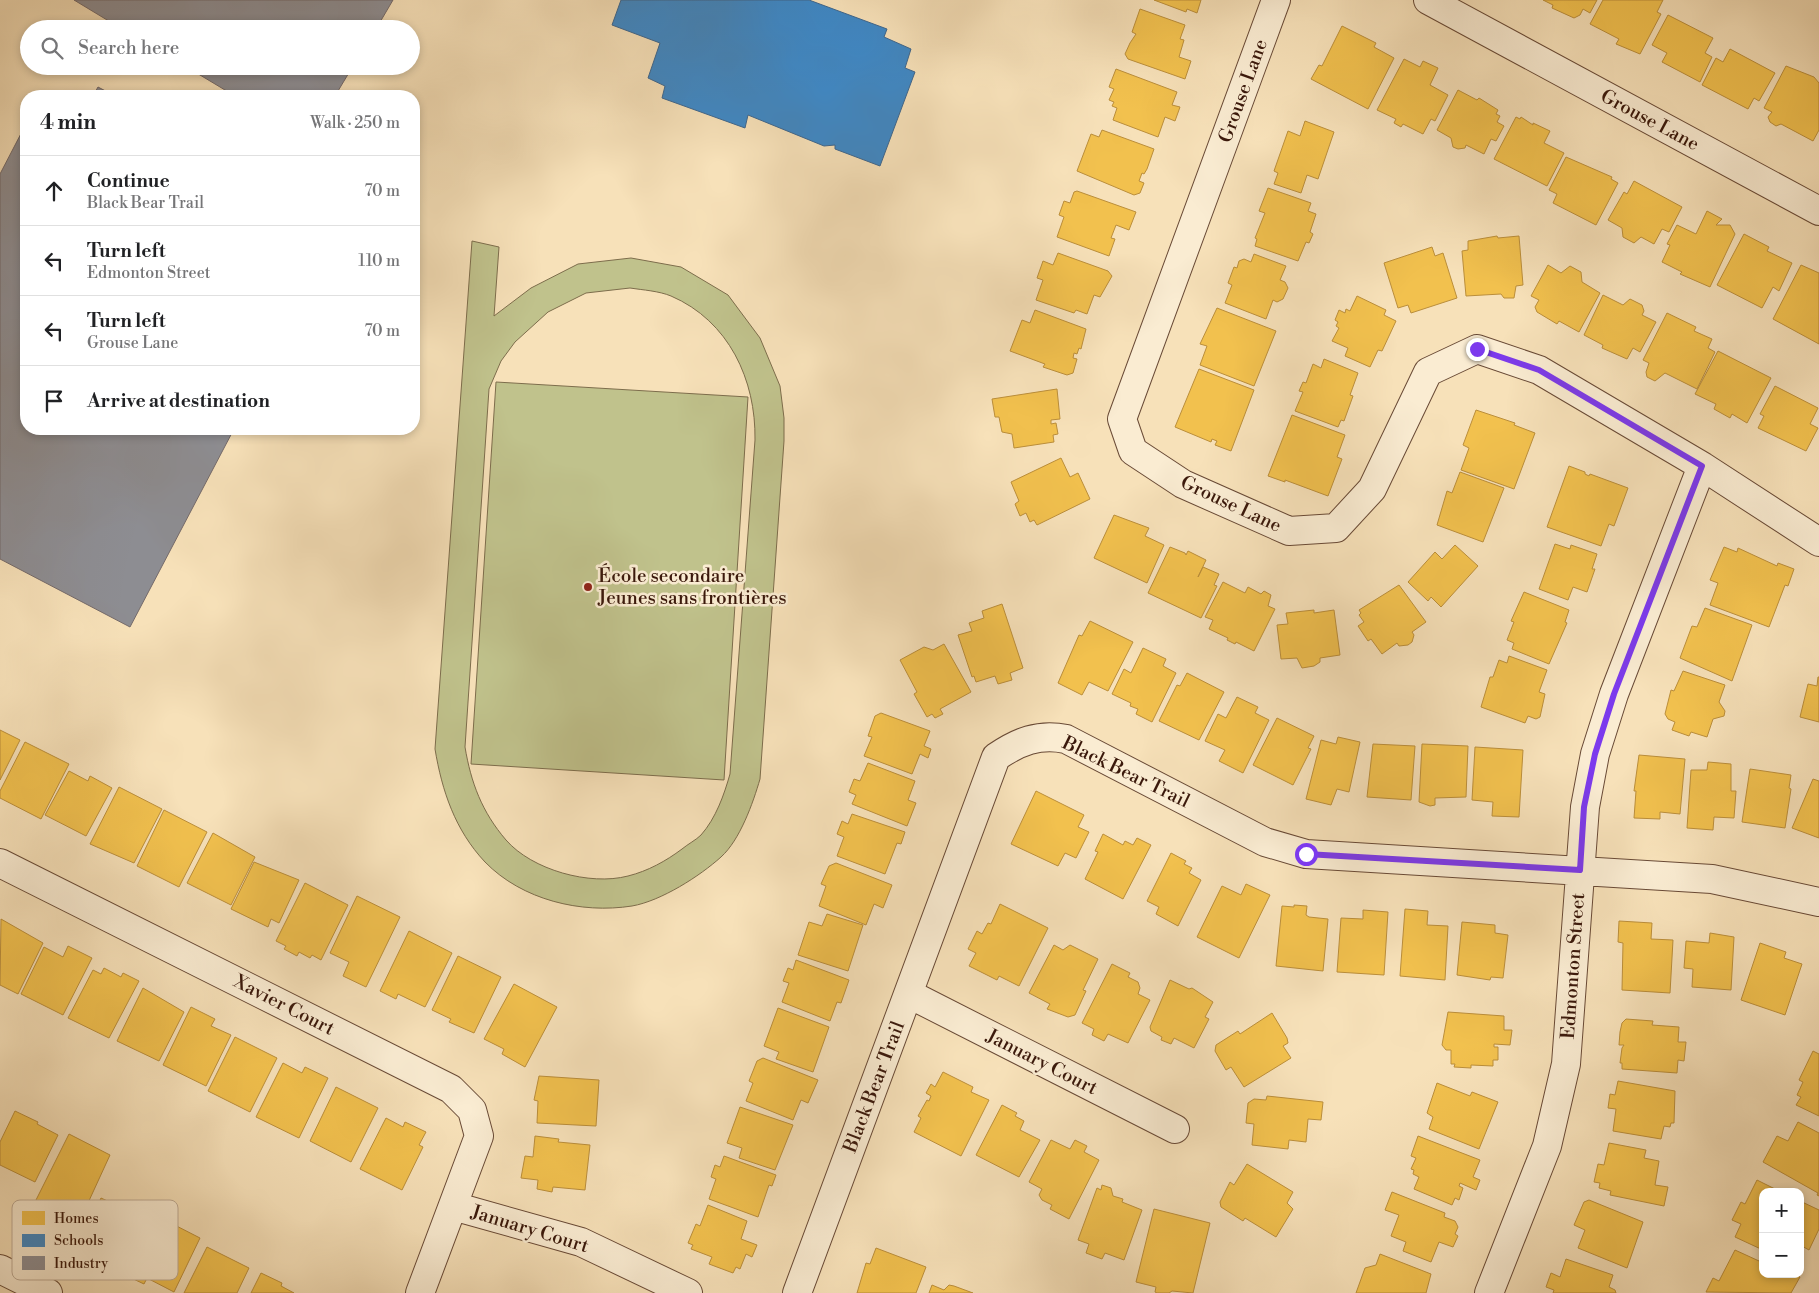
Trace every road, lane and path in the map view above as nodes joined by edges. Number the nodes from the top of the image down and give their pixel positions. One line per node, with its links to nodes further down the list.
1 (1276, 0): 4 (street, Grouse Lane)
2 (1428, 0): 3 (street, Grouse Lane)
3 (1819, 211)
4 (1702, 466): 5 (street, Grouse Lane); 7 (street, Edmonton Street)
5 (1819, 542)
6 (0, 863): 11 (street, Xavier Court)
7 (1580, 870): 8 (street, Black Bear Trail); 9 (street, Black Bear Trail); 19 (street, Edmonton Street)
8 (1819, 902)
9 (909, 994): 10 (street, January Court); 18 (street, Black Bear Trail)
10 (1175, 1129)
11 (453, 1206): 16 (street, Xavier Court); 17 (street, January Court)
12 (0, 1269): 13 (street)
13 (12, 1275)
14 (22, 1280): 15 (street)
15 (48, 1293)
16 (420, 1293)
17 (688, 1293)
18 (797, 1293)
19 (1489, 1293)

